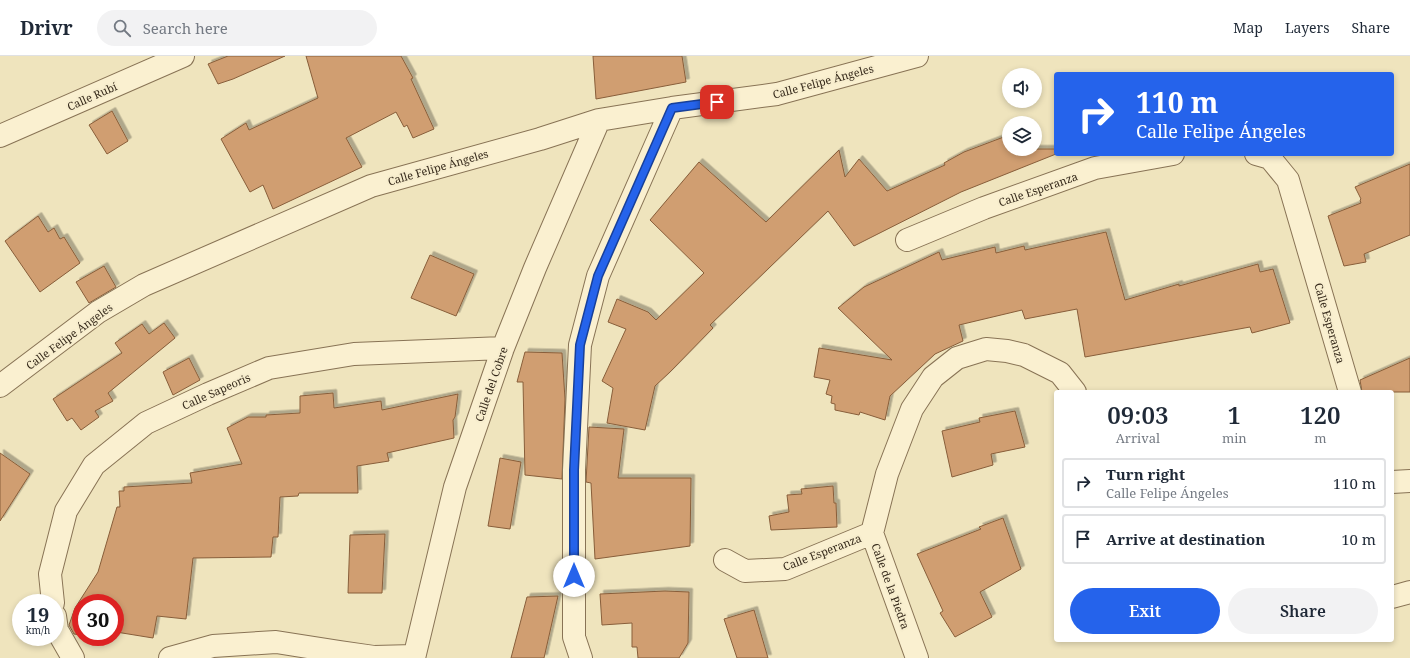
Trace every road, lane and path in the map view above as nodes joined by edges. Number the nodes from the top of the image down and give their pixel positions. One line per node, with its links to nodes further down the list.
1 (183, 56): 5 (street, Calle Rubí)
2 (917, 56): 3 (street, Calle Felipe Ángeles)
3 (672, 108): 4 (street, Calle Felipe Ángeles); 24 (street)
4 (599, 120): 9 (street, Calle del Cobre); 10 (street, Calle Felipe Ángeles)
5 (0, 136)
6 (1159, 156): 8 (street, Calle Esperanza)
7 (1263, 156): 12 (street, Calle Esperanza)
8 (907, 240)
9 (503, 348): 18 (street, Calle Sapeoris); 21 (street, Calle del Cobre)
10 (0, 386)
11 (1073, 390): 15 (street, Calle de la Piedra)
12 (1349, 390)
13 (1410, 481): 14 (street)
14 (1394, 482)
15 (872, 533): 16 (street, Calle Esperanza); 25 (street, Calle de la Piedra)
16 (725, 560)
17 (1410, 592): 19 (street)
18 (52, 594)
19 (1394, 596)
20 (64, 642): 22 (street)
21 (414, 657): 23 (street)
22 (73, 658)
23 (170, 658)
24 (581, 658)
25 (917, 658)

